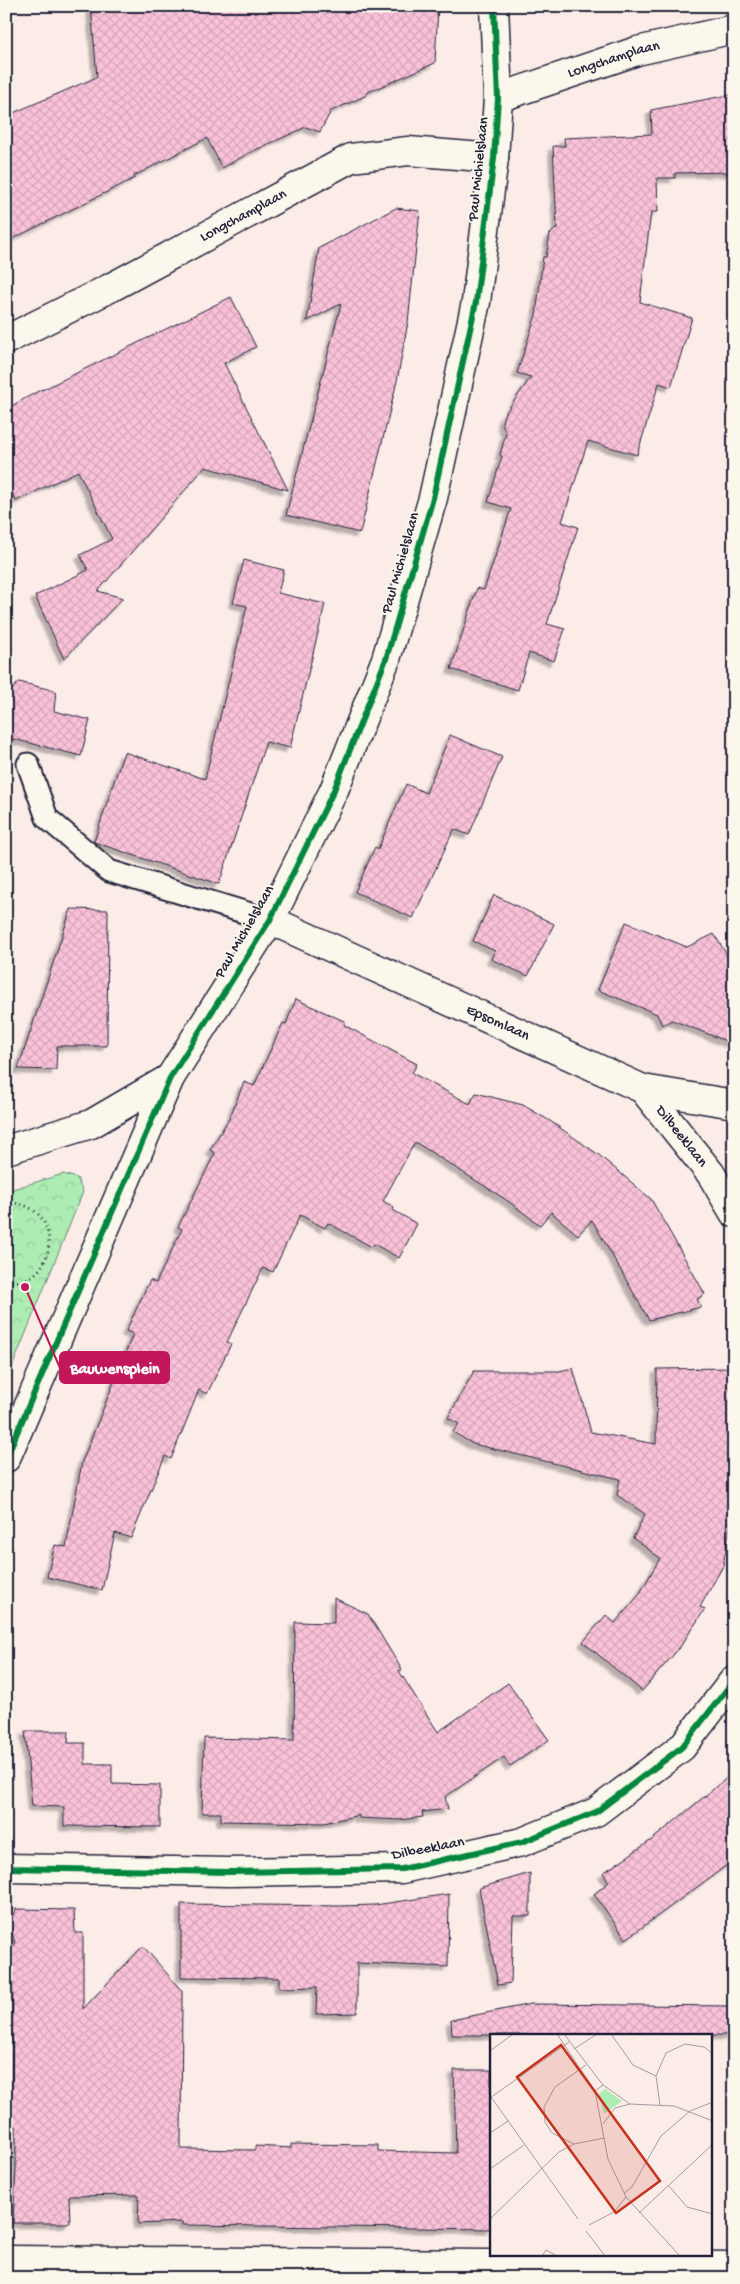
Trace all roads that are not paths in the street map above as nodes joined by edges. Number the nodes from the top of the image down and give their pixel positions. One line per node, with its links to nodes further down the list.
1 (494, 6): 3 (street, Paul Michielslaan)
2 (734, 30): 3 (street, Longchamplaan)
3 (498, 98): 4 (street, Paul Michielslaan)
4 (494, 158): 5 (street, Longchamplaan); 7 (street, Paul Michielslaan)
5 (6, 340)
6 (28, 764): 7 (lane)
7 (270, 920): 8 (street, Paul Michielslaan); 9 (street, Epsomlaan)
8 (170, 1078): 11 (street); 13 (street, Paul Michielslaan)
9 (642, 1089): 10 (street, Epsomlaan); 12 (street, Dilbeeklaan)
10 (734, 1104)
11 (6, 1150)
12 (734, 1213)
13 (6, 1458)
14 (734, 1680): 15 (street, Dilbeeklaan)
15 (6, 1868)
16 (6, 2260): 18 (street)
17 (734, 2266): 19 (street)
18 (194, 2269): 19 (street)
19 (406, 2271)

